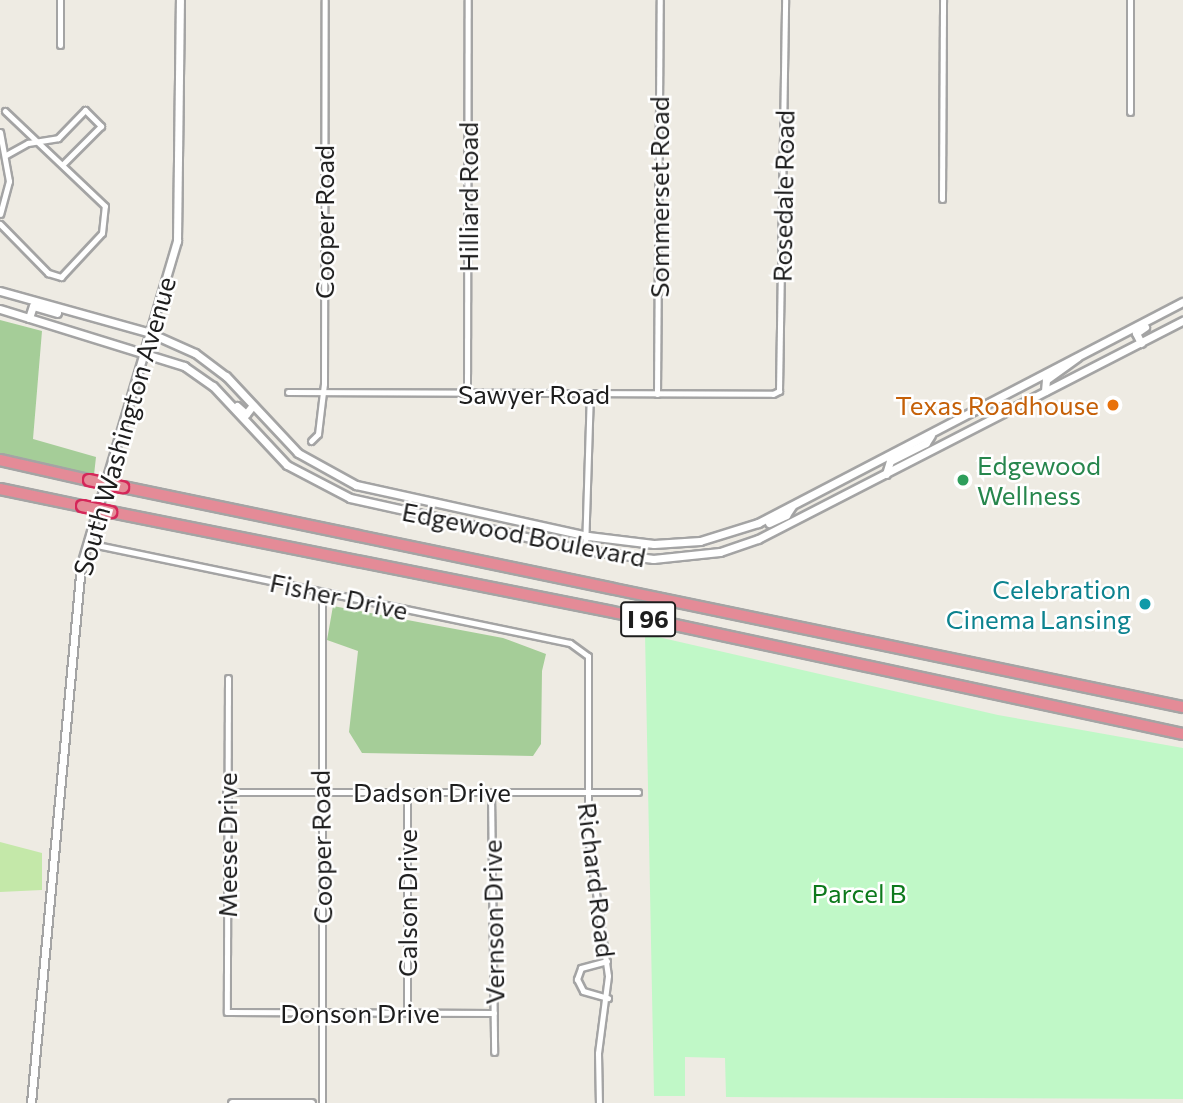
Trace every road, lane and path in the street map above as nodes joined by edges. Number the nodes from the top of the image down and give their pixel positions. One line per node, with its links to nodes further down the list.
1 (60, 0): 9 (street)
2 (180, 0): 26 (street, South Washington Avenue)
3 (325, 0): 36 (street, Cooper Road)
4 (468, 0): 37 (street, Hilliard Road)
5 (660, 0): 39 (street, Sommerset Road)
6 (785, 0): 33 (street, Rosedale Road)
7 (943, 0): 16 (street)
8 (1130, 0): 11 (street)
9 (60, 45)
10 (5, 110): 13 (street)
11 (1129, 112)
12 (0, 132): 14 (street)
13 (37, 141): 14 (street); 15 (street); 15 (street)
14 (4, 152): 17 (street)
15 (63, 164): 18 (street)
16 (942, 199)
17 (0, 214)
18 (0, 224)
19 (0, 291): 23 (street)
20 (1183, 302): 27 (street)
21 (1183, 307): 28 (street)
22 (0, 309): 24 (street, Edgewood Boulevard)
23 (79, 314): 24 (street); 26 (street)
24 (29, 318): 29 (street, Edgewood Boulevard)
25 (1183, 321): 28 (street, Edgewood Boulevard)
26 (150, 334): 29 (street, South Washington Avenue); 40 (street)
27 (1110, 340): 30 (street); 31 (street)
28 (1141, 343): 31 (street, Edgewood Boulevard)
29 (145, 351): 32 (street, Edgewood Boulevard); 50 (street, South Washington Avenue)
30 (1079, 356): 34 (street); 41 (street)
31 (1080, 374): 34 (street, Edgewood Boulevard)
32 (213, 386): 40 (street); 52 (street, Edgewood Boulevard)
33 (779, 391): 39 (street, Sawyer Road)
34 (1045, 391): 44 (street, Edgewood Boulevard)
35 (288, 392): 36 (street, Sawyer Road)
36 (322, 394): 37 (street, Sawyer Road); 42 (street, Cooper Road)
37 (467, 394): 38 (street, Sawyer Road)
38 (590, 394): 39 (street, Sawyer Road); 49 (street)
39 (657, 394)
40 (253, 405): 49 (street)
41 (931, 434): 44 (street); 45 (street)
42 (312, 441)
43 (0, 460): 56 (highway, I 96, bridge)
44 (886, 474): 48 (street, Edgewood Boulevard)
45 (842, 480): 47 (street); 48 (street)
46 (0, 489): 57 (highway, I 96, bridge)
47 (793, 506): 49 (street); 51 (street)
48 (803, 517): 51 (street, Edgewood Boulevard)
49 (587, 536): 52 (street)
50 (87, 543): 53 (street, Fisher Drive); 71 (street, South Washington Avenue)
51 (747, 543): 52 (street, Edgewood Boulevard)
52 (585, 550)
53 (322, 592): 54 (street, Fisher Drive); 58 (street, Cooper Road)
54 (588, 656): 59 (street, Richard Road)
55 (228, 678): 61 (street, Meese Drive)
56 (1183, 707)
57 (1183, 734)
58 (320, 792): 61 (street, Dadson Drive); 62 (street, Dadson Drive); 68 (street, Cooper Road)
59 (585, 792): 60 (street, Dadson Drive); 63 (street, Dadson Drive); 64 (street, Richard Road)
60 (638, 792)
61 (226, 793): 66 (street, Meese Drive)
62 (407, 793): 63 (street, Dadson Drive); 67 (street, Calson Drive)
63 (491, 793): 69 (street, Vernson Drive)
64 (607, 961): 65 (street, Richard Road); 65 (street)
65 (608, 998): 75 (street, Richard Road)
66 (227, 1012): 68 (street, Donson Drive)
67 (407, 1012): 68 (street, Donson Drive); 69 (street, Donson Drive)
68 (323, 1013): 74 (street, Cooper Road)
69 (494, 1013): 70 (street, Vernson Drive)
70 (494, 1052)
71 (31, 1103)
72 (232, 1103): 73 (street)
73 (311, 1103)
74 (322, 1103)
75 (599, 1103)

